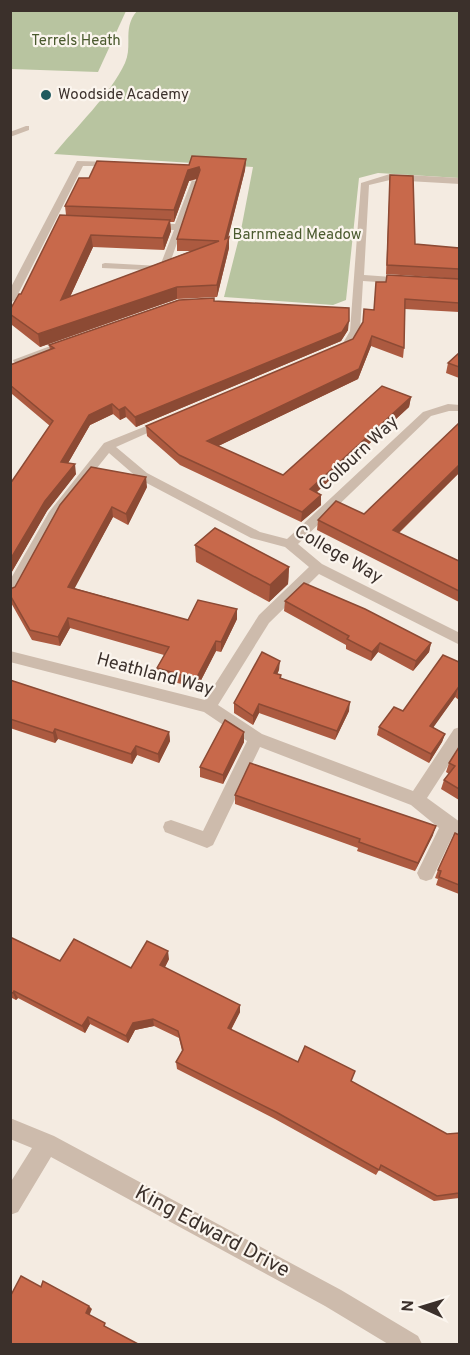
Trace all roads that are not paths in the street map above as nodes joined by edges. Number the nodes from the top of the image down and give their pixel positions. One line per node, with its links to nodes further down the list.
1 (26, 128): 2 (street)
2 (10, 135)
3 (125, 165): 6 (street)
4 (459, 181): 11 (street)
5 (195, 182): 9 (street)
6 (51, 221): 7 (street); 13 (street)
7 (62, 222)
8 (144, 226): 9 (street)
9 (179, 227): 10 (street)
10 (105, 266)
11 (359, 278): 12 (street); 16 (street)
12 (418, 282)
13 (10, 300)
14 (82, 338): 17 (street)
15 (10, 348): 17 (street)
16 (318, 357)
17 (14, 362)
18 (459, 408): 21 (street, Colburn Way)
19 (181, 415): 20 (street)
20 (108, 446): 21 (street, College Way); 23 (street)
21 (290, 544): 22 (street, College Way)
22 (317, 567): 24 (street, College Way); 26 (street)
23 (10, 593)
24 (459, 640)
25 (12, 661): 26 (street, Heathland Way)
26 (209, 707): 28 (street, Heathland Way)
27 (459, 733): 29 (street)
28 (256, 739): 29 (street, Heathland Way); 30 (street)
29 (417, 800): 31 (street, Heathland Way)
30 (171, 826)
31 (454, 828): 32 (street)
32 (426, 873)
33 (10, 1128): 34 (street, King Edward Drive)
34 (47, 1143): 35 (street); 36 (street, King Edward Drive)
35 (10, 1204)
36 (410, 1344)

